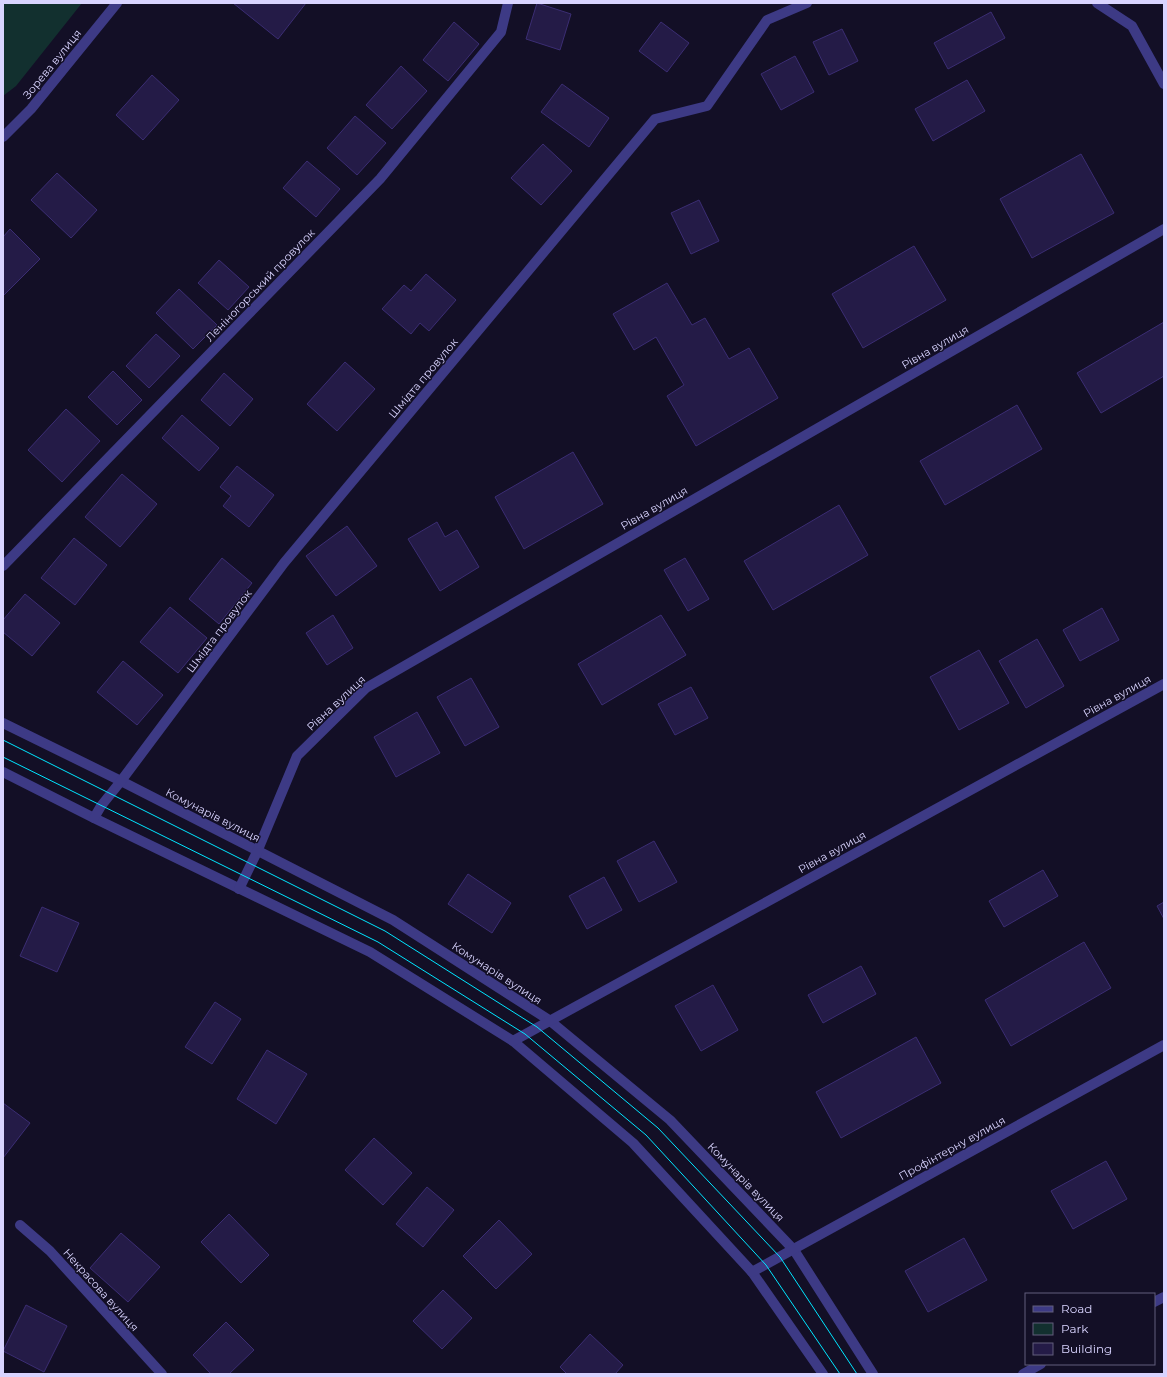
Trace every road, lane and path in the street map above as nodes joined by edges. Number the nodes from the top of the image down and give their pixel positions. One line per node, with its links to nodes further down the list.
1 (117, 3): 6 (street, Зорева вулиця)
2 (508, 3): 8 (street, Леніногорський провулок)
3 (807, 3): 12 (street, Шмідта провулок)
4 (1097, 3): 5 (street)
5 (1164, 84)
6 (3, 137)
7 (1164, 229): 14 (street, Рівна вулиця)
8 (3, 566)
9 (1164, 684): 16 (street, Рівна вулиця)
10 (3, 723): 12 (street, Комунарів вулиця)
11 (3, 772): 13 (street)
12 (121, 781): 13 (street, Шмідта провулок); 14 (street, Комунарів вулиця)
13 (94, 818): 15 (street)
14 (257, 852): 15 (street, Рівна вулиця); 16 (street, Комунарів вулиця)
15 (239, 889): 17 (street)
16 (549, 1020): 17 (street, Рівна вулиця); 20 (street, Комунарів вулиця)
17 (513, 1041): 21 (street)
18 (1164, 1045): 20 (street, Профінтерну вулиця)
19 (20, 1224): 25 (street, Некрасова вулиця)
20 (794, 1250): 21 (street, Профінтерну вулиця); 27 (street, Комунарів вулиця)
21 (752, 1272): 26 (street)
22 (1164, 1297): 23 (street)
23 (1155, 1302)
24 (1039, 1365): 28 (street)
25 (162, 1374)
26 (823, 1374)
27 (873, 1374)
28 (1023, 1374)

